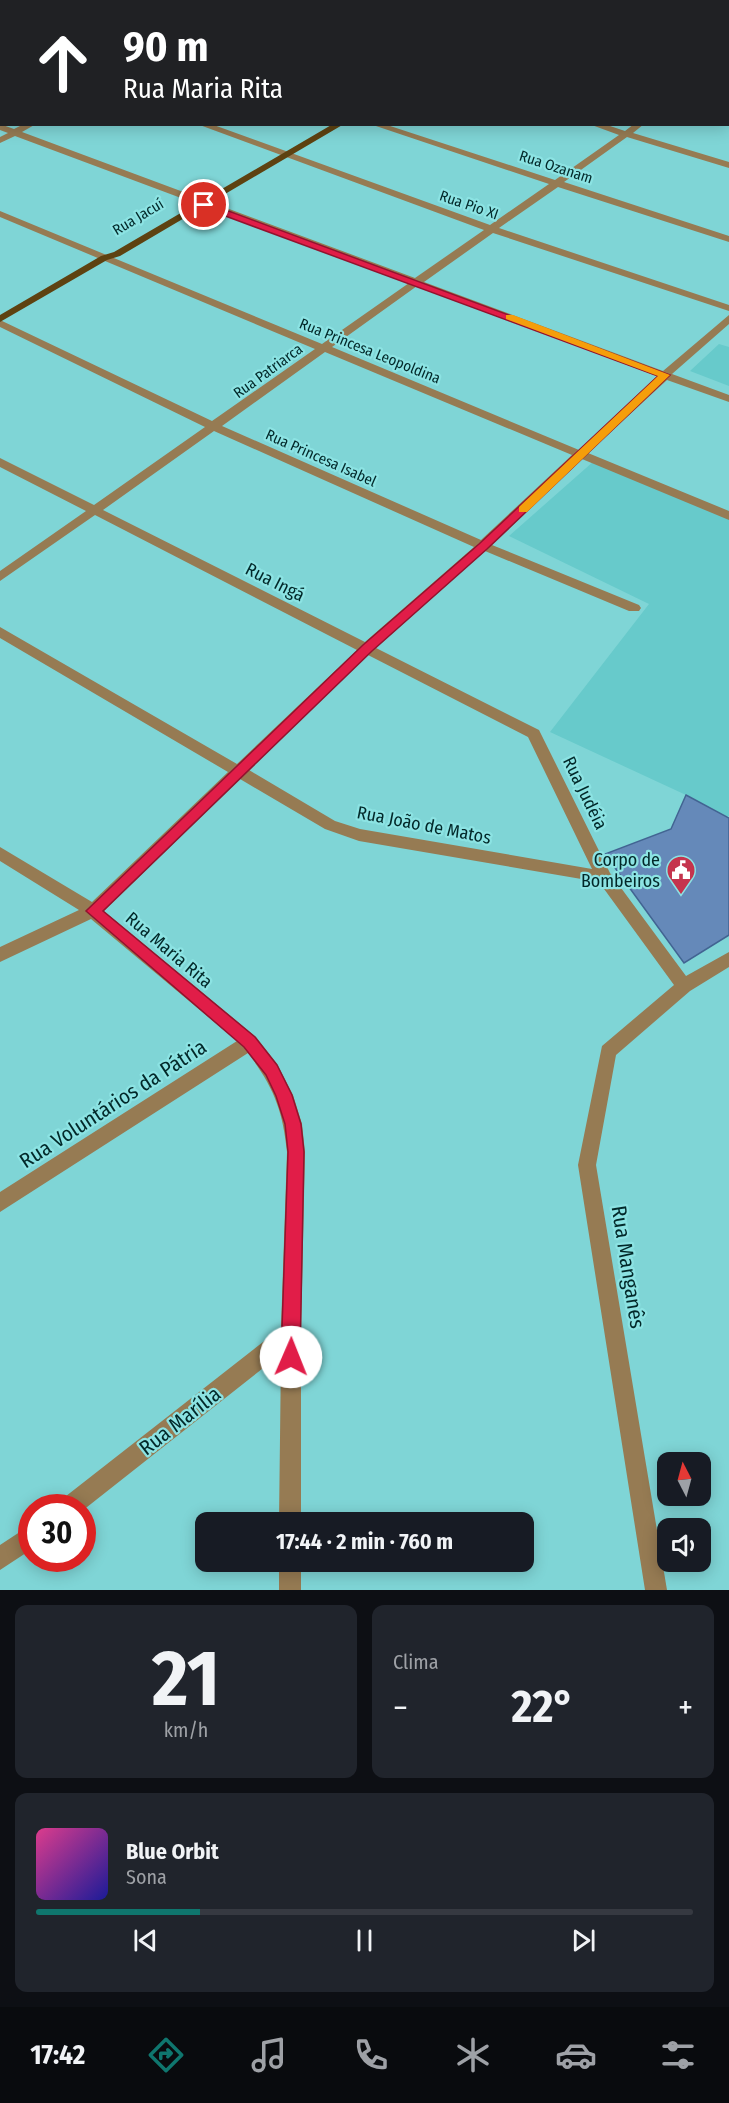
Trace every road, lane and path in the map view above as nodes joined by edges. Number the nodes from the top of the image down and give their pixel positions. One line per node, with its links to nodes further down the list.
1 (28, 126): 8 (street)
2 (206, 126): 11 (street, Rua Pio XI)
3 (336, 126): 11 (main road, Rua Jacuí)
4 (380, 126): 13 (street, Rua Ozanam)
5 (600, 126): 9 (street)
6 (637, 126): 9 (street, Rua Patriarca)
7 (0, 127): 8 (street)
8 (14, 133): 10 (street); 14 (street)
9 (626, 134): 12 (street); 13 (street, Rua Patriarca)
10 (0, 140)
11 (285, 155): 14 (main road, Rua Jacuí); 16 (street, Rua Pio XI)
12 (729, 165)
13 (559, 184): 16 (street, Rua Patriarca); 17 (street, Rua Ozanam)
14 (199, 203): 18 (main road, Rua Jacuí); 19 (street)
15 (0, 214): 18 (street, Rua Princesa Leopoldina)
16 (494, 230): 19 (street, Rua Patriarca); 20 (street, Rua Pio XI)
17 (729, 239)
18 (104, 258): 22 (main road, Rua Jacuí); 23 (street, Rua Princesa Leopoldina)
19 (419, 283): 23 (street, Rua Patriarca); 24 (street)
20 (729, 308)
21 (729, 318): 24 (street)
22 (0, 321): 26 (street, Rua Princesa Isabel)
23 (325, 349): 26 (street, Rua Patriarca); 27 (street, Rua Princesa Leopoldina)
24 (665, 375): 25 (street); 27 (street)
25 (729, 399)
26 (215, 428): 29 (street, Rua Patriarca); 31 (street, Rua Princesa Isabel)
27 (583, 454): 30 (street, Rua Princesa Leopoldina); 31 (street)
28 (0, 462): 29 (street, Rua Ingá)
29 (94, 511): 32 (street, Rua Patriarca); 35 (street, Rua Ingá)
30 (729, 516)
31 (483, 546): 33 (street, Rua Princesa Isabel); 35 (street)
32 (0, 577)
33 (634, 608)
34 (0, 632): 37 (street, Rua João de Matos)
35 (367, 648): 36 (street, Rua Ingá); 37 (street)
36 (534, 734): 39 (street, Rua Judéia)
37 (239, 772): 39 (street, Rua João de Matos); 40 (street)
38 (0, 853): 40 (street, Rua Maria Rita)
39 (604, 877): 43 (street, Rua Judéia)
40 (93, 911): 41 (street); 44 (street, Rua Maria Rita)
41 (0, 955)
42 (729, 959): 43 (street, Rua Manganês)
43 (684, 986): 53 (street, Rua Manganês)
44 (249, 1042): 45 (street, Rua Voluntários da Pátria); 46 (street, Rua Maria Rita)
45 (0, 1203)
46 (291, 1333): 47 (street, Rua Marília); 48 (street, Rua Maria Rita)
47 (87, 1494)
48 (290, 1512)
49 (18, 1546): 50 (street)
50 (0, 1559)
51 (290, 1572): 52 (street)
52 (290, 1590)
53 (656, 1590)

